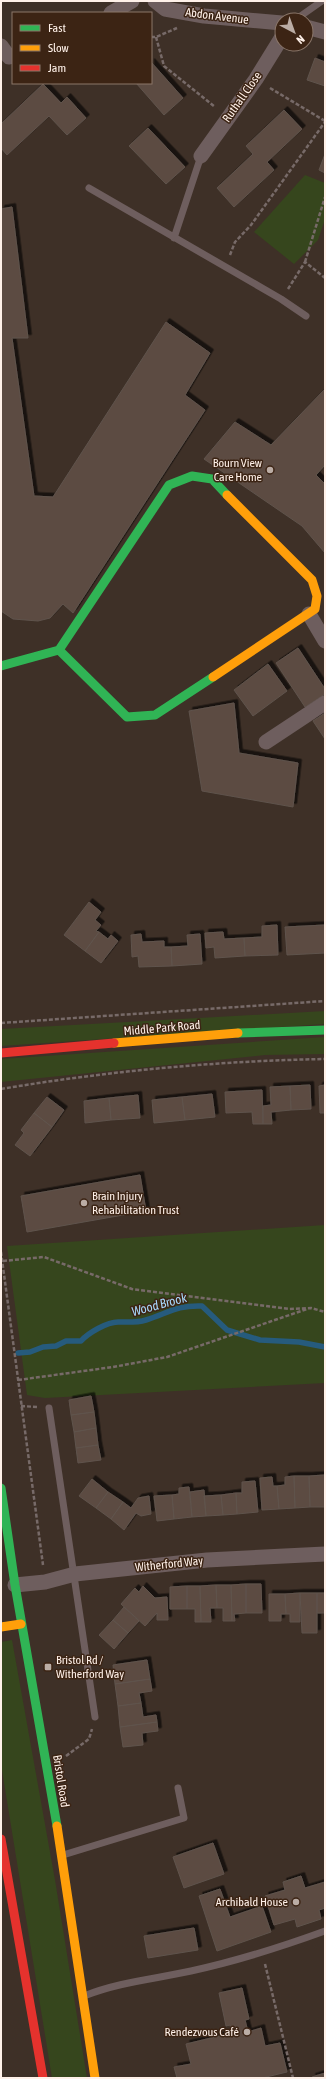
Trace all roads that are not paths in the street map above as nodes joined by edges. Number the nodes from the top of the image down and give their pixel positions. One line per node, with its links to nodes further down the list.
1 (132, 1): 4 (street)
2 (155, 1): 6 (street, Abdon Avenue)
3 (322, 1): 5 (lane)
4 (113, 12)
5 (306, 12)
6 (274, 22)
7 (314, 29): 8 (street)
8 (325, 32)
9 (1, 46): 11 (street)
10 (274, 49): 12 (street, Ruthall Close)
11 (12, 56)
12 (201, 156): 14 (lane)
13 (89, 188): 14 (lane)
14 (174, 238): 15 (lane)
15 (306, 316)
16 (309, 614): 17 (street); 18 (main road); 18 (main road)
17 (325, 641)
18 (59, 650): 19 (main road)
19 (1, 666)
20 (325, 703): 21 (street)
21 (266, 742)
22 (325, 1030): 23 (main road, Middle Park Road)
23 (1, 1053)
24 (49, 1408): 30 (lane)
25 (1, 1488): 26 (main road, Bristol Road)
26 (5, 1549): 28 (main road, Bristol Road)
27 (325, 1554): 30 (street, Witherford Way)
28 (13, 1569): 29 (main road); 31 (main road, Bristol Road)
29 (1, 1571)
30 (75, 1574): 31 (street, Witherford Way); 34 (lane)
31 (11, 1586): 32 (main road, Bristol Road)
32 (21, 1624): 33 (main road); 37 (main road, Bristol Road)
33 (1, 1627)
34 (95, 1717)
35 (178, 1788): 37 (lane)
36 (1, 1839): 40 (main road)
37 (61, 1855): 39 (main road, Bristol Road)
38 (325, 1931): 39 (lane)
39 (83, 1996): 41 (main road, Bristol Road)
40 (43, 2078)
41 (95, 2078)

